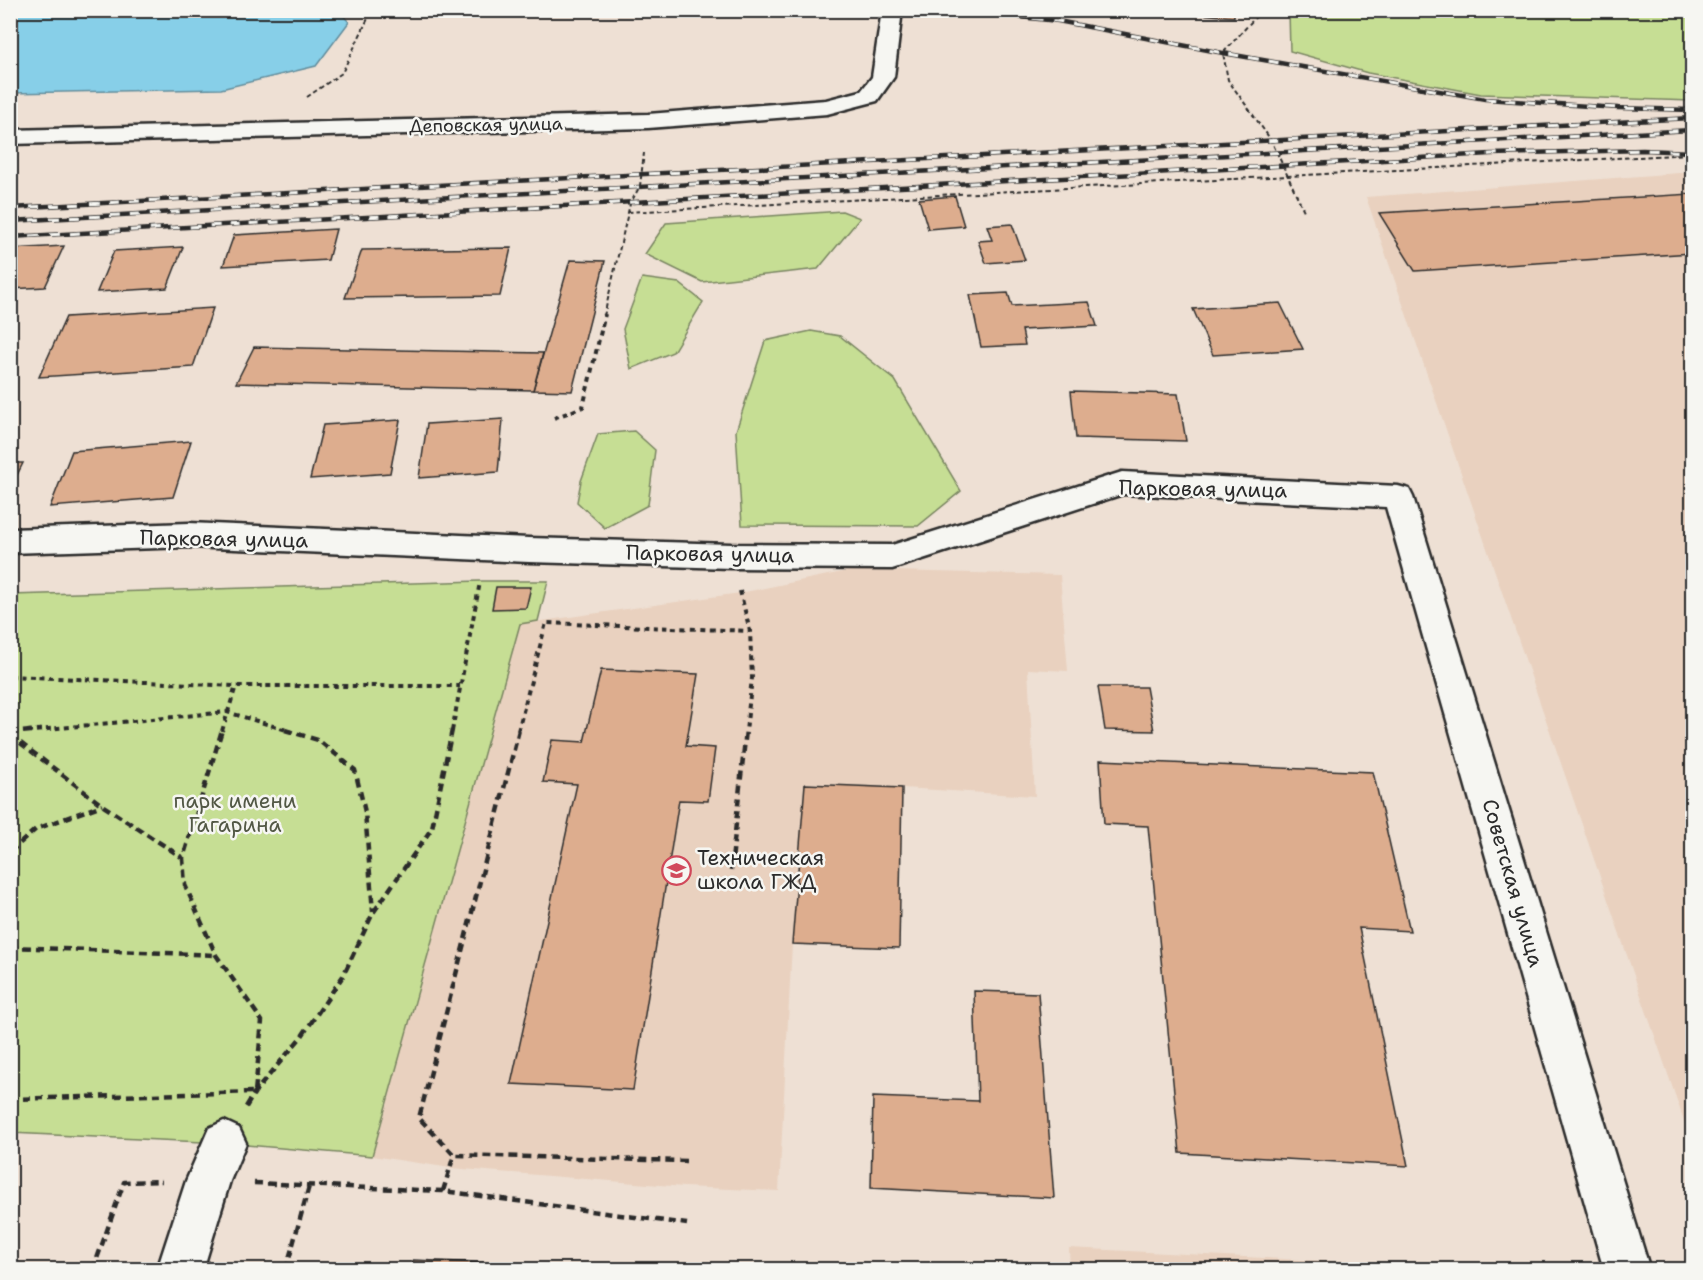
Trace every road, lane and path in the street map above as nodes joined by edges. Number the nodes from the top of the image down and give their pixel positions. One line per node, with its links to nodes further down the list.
1 (372, 10): 5 (path)
2 (892, 10): 4 (street, Деповская улица)
3 (1262, 10): 8 (path)
4 (648, 122): 5 (street, Деповская улица); 10 (path)
5 (256, 130): 6 (street, Деповская улица)
6 (10, 137)
7 (1692, 154): 8 (path)
8 (1287, 176): 9 (path); 10 (path)
9 (1304, 211)
10 (628, 212): 11 (path)
11 (554, 418)
12 (1398, 497): 15 (street, Парковая улица); 40 (street, Советская улица)
13 (10, 541): 14 (street, Парковая улица)
14 (529, 550): 15 (street, Парковая улица); 19 (path)
15 (731, 556): 16 (path)
16 (750, 631): 25 (path); 31 (path)
17 (10, 676): 18 (path)
18 (236, 686): 19 (path); 20 (path)
19 (460, 686): 26 (path)
20 (227, 712): 21 (path); 24 (path); 26 (path)
21 (10, 734): 22 (path)
22 (102, 805): 23 (path); 24 (path)
23 (10, 852)
24 (183, 858): 28 (path)
25 (731, 870)
26 (373, 913): 29 (path)
27 (10, 947): 28 (path)
28 (216, 955): 29 (path)
29 (255, 1092): 30 (path); 33 (path)
30 (10, 1098)
31 (454, 1155): 32 (path); 35 (path)
32 (686, 1161)
33 (216, 1162): 34 (path); 37 (path); 38 (street)
34 (309, 1186): 35 (path); 39 (path)
35 (443, 1191): 36 (path)
36 (687, 1224)
37 (93, 1269)
38 (180, 1269)
39 (286, 1269)
40 (1627, 1269)

